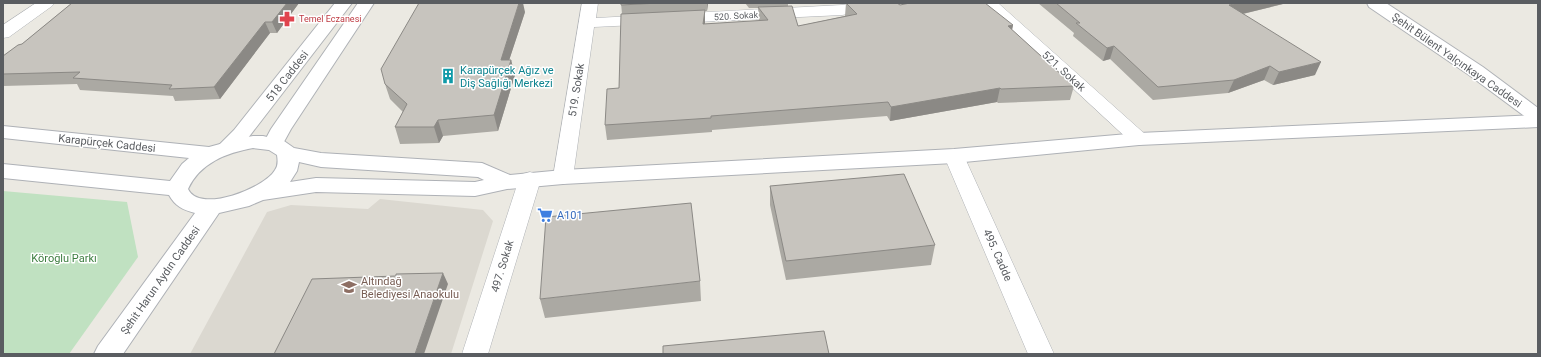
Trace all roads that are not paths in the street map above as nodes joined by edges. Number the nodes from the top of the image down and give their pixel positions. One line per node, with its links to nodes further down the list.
1 (46, 3): 9 (street)
2 (344, 3): 15 (main road, 518 Caddesi)
3 (366, 3): 14 (main road, 518 Caddesi)
4 (590, 3): 8 (street, 519. Sokak)
5 (884, 3): 8 (street, 520. Sokak)
6 (989, 3): 13 (street, 521. Sokak)
7 (1375, 3): 10 (main road, Şehit Bülent Yalçınkaya Caddesi)
8 (586, 23): 18 (street, 519. Sokak)
9 (3, 34)
10 (1538, 117)
11 (1538, 121): 13 (main road)
12 (3, 132): 15 (main road, Karapürçek Caddesi)
13 (1139, 139): 16 (main road)
14 (280, 149): 15 (main road); 20 (main road); 22 (main road)
15 (219, 151): 21 (main road)
16 (954, 156): 18 (main road); 26 (street, 495. Cadde)
17 (3, 171): 21 (main road)
18 (563, 177): 19 (main road)
19 (530, 179): 20 (main road); 25 (street, 497. Sokak)
20 (507, 182): 22 (main road)
21 (177, 189): 23 (main road)
22 (261, 193): 23 (main road)
23 (212, 206): 24 (main road, Şehit Harun Aydın Caddesi)
24 (108, 354)
25 (475, 354)
26 (1041, 354)

